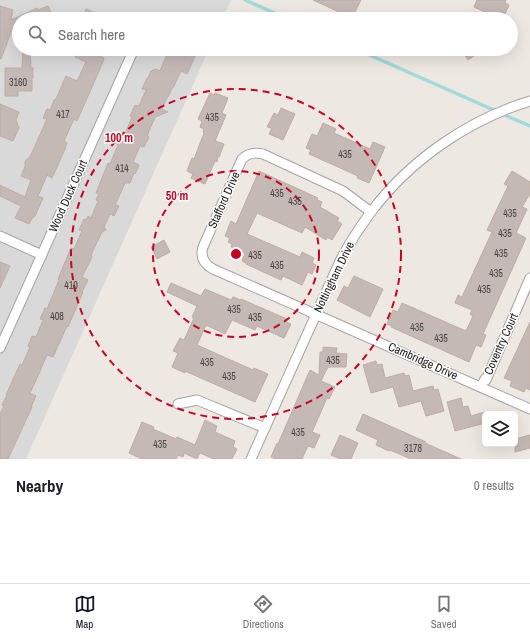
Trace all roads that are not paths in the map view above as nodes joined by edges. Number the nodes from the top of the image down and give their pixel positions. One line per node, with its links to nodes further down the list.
1 (131, 56): 5 (street, Wood Duck Court)
2 (530, 101): 3 (street, Nottingham Drive)
3 (371, 212): 7 (street, Nottingham Drive); 7 (street, Stafford Drive)
4 (0, 236): 5 (street)
5 (42, 255): 8 (street, Wood Duck Court)
6 (530, 278): 9 (street, Coventry Court)
7 (316, 315): 9 (street, Cambridge Drive); 12 (street, Nottingham Drive)
8 (0, 348)
9 (481, 387): 11 (street, Cambridge Drive)
10 (178, 404): 12 (street)
11 (530, 409)
12 (265, 428): 13 (street, Nottingham Drive)
13 (251, 459)

